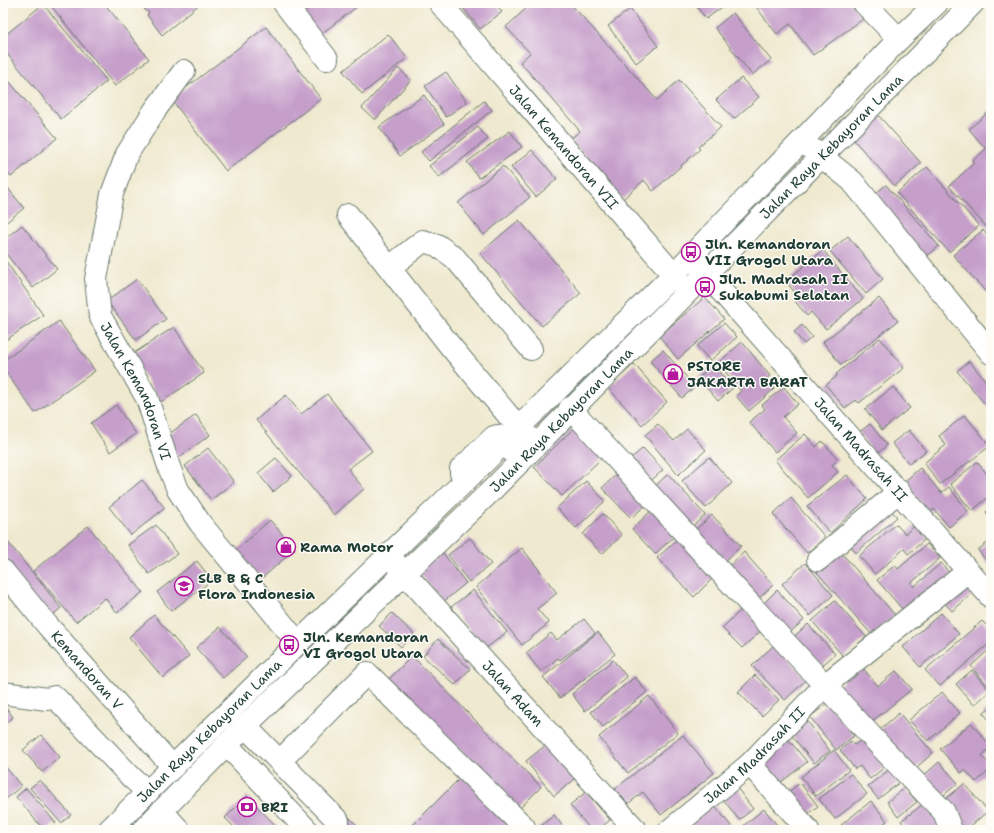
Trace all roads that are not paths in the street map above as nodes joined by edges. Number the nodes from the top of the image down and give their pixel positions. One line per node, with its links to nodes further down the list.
1 (284, 3): 7 (street)
2 (440, 3): 17 (street, Jalan Kemandoran VII)
3 (864, 3): 6 (street)
4 (937, 3): 6 (street, Jalan Raya Kebayoran Lama)
5 (958, 8): 10 (street, Jalan Raya Kebayoran Lama)
6 (899, 39): 8 (street, Jalan Raya Kebayoran Lama)
7 (327, 59)
8 (879, 60): 10 (street); 11 (street, Jalan Raya Kebayoran Lama)
9 (184, 71): 33 (street, Jalan Kemandoran VI)
10 (898, 78): 12 (street, Jalan Raya Kebayoran Lama)
11 (802, 141): 12 (street); 14 (street, Jalan Raya Kebayoran Lama)
12 (820, 157): 16 (street, Jalan Raya Kebayoran Lama); 20 (street)
13 (348, 215): 15 (street)
14 (691, 257): 16 (street, Jalan Madrasah II); 17 (street, Jalan Raya Kebayoran Lama)
15 (390, 267): 19 (street); 22 (street)
16 (707, 272): 18 (street, Jalan Raya Kebayoran Lama); 26 (street, Jalan Madrasah II)
17 (673, 275): 18 (street, Jalan Kemandoran VII); 22 (street, Jalan Raya Kebayoran Lama)
18 (688, 292): 21 (street, Jalan Raya Kebayoran Lama)
19 (531, 349)
20 (991, 353)
21 (570, 408): 24 (street, Jalan Raya Kebayoran Lama); 34 (street)
22 (518, 427): 23 (street, Jalan Raya Kebayoran Lama); 24 (street)
23 (504, 443): 25 (street); 27 (street, Jalan Raya Kebayoran Lama)
24 (536, 444): 25 (street, Jalan Raya Kebayoran Lama)
25 (521, 461): 31 (street, Jalan Raya Kebayoran Lama)
26 (899, 491): 28 (street); 30 (street, Jalan Madrasah II)
27 (390, 556): 31 (street, Jalan Adam); 33 (street, Jalan Raya Kebayoran Lama)
28 (818, 560)
29 (3, 571): 40 (street, Kemandoran V)
30 (967, 572): 32 (street, Jalan Madrasah II); 34 (street, Jalan Madrasah II)
31 (406, 573): 36 (street, Jalan Raya Kebayoran Lama); 49 (street, Jalan Adam)
32 (991, 597)
33 (298, 643): 40 (street, Jalan Raya Kebayoran Lama)
34 (825, 685): 39 (street, Jalan Madrasah II); 52 (street)
35 (3, 693): 41 (street)
36 (245, 726): 37 (street, Jalan Raya Kebayoran Lama); 38 (street)
37 (227, 745): 42 (street, Jalan Raya Kebayoran Lama); 47 (street)
38 (280, 761): 43 (street); 48 (street)
39 (750, 764): 50 (street, Jalan Madrasah II); 51 (street)
40 (173, 767): 41 (street, Jalan Raya Kebayoran Lama)
41 (148, 792): 44 (street, Jalan Raya Kebayoran Lama)
42 (162, 811): 45 (street, Jalan Raya Kebayoran Lama); 46 (street)
43 (338, 821)
44 (109, 830)
45 (143, 830)
46 (179, 830)
47 (307, 830)
48 (525, 830)
49 (636, 830)
50 (670, 830)
51 (808, 830)
52 (951, 830)

